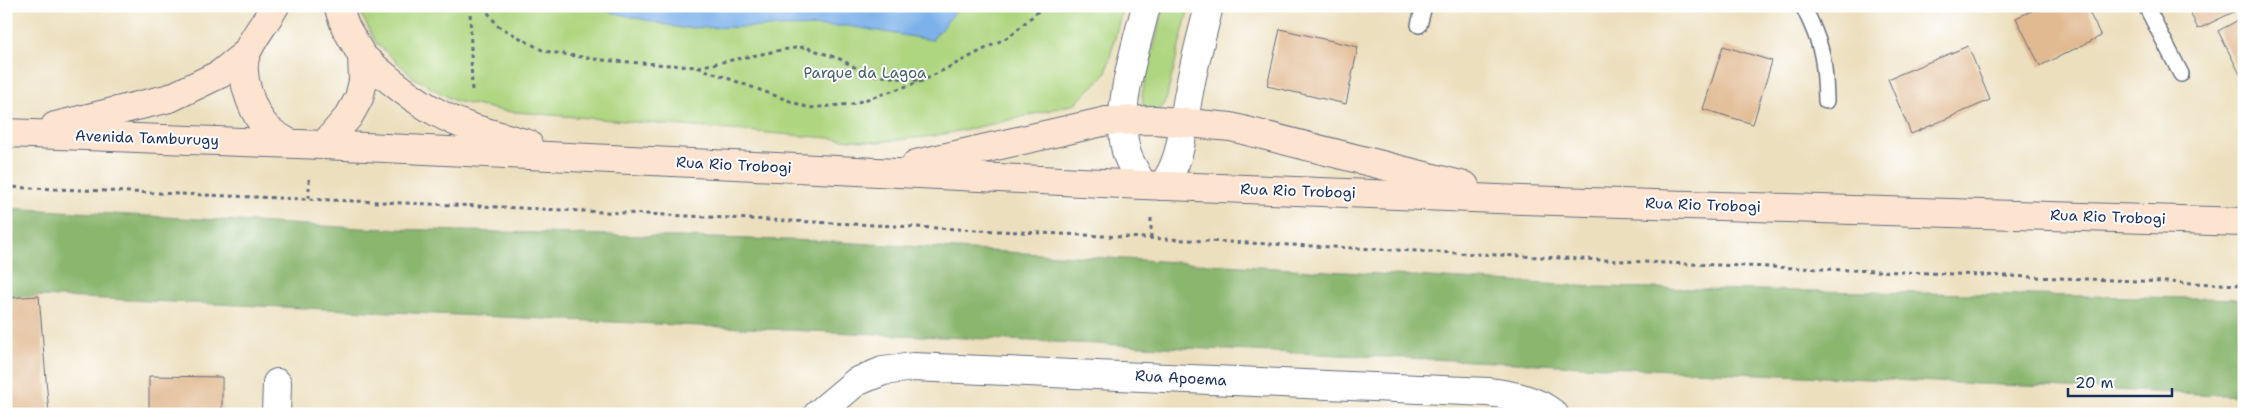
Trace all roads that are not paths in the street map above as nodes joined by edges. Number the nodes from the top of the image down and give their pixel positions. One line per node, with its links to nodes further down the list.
1 (276, 6): 9 (main road)
2 (338, 6): 10 (main road)
3 (1146, 6): 13 (street)
4 (1209, 6): 14 (street)
5 (1424, 6): 8 (lane)
6 (1803, 6): 12 (lane)
7 (2146, 6): 11 (lane)
8 (1419, 25)
9 (245, 54): 15 (main road); 16 (main road)
10 (362, 56): 17 (main road); 18 (main road)
11 (2181, 74)
12 (1826, 101)
13 (1124, 120): 14 (main road); 19 (main road); 20 (street)
14 (1183, 122): 20 (street); 21 (main road)
15 (15, 134): 16 (main road, Avenida Tamburugy)
16 (288, 144): 17 (main road, Avenida Tamburugy)
17 (324, 145): 18 (main road, Rua Rio Trobogi)
18 (579, 158): 19 (main road, Rua Rio Trobogi)
19 (878, 172): 20 (main road, Rua Rio Trobogi)
20 (1152, 186): 21 (main road, Rua Rio Trobogi)
21 (1524, 200): 22 (main road, Rua Rio Trobogi)
22 (2244, 222)
23 (277, 383): 24 (street)
24 (276, 414)
25 (818, 414): 26 (street, Rua Apoema)
26 (1554, 414)

